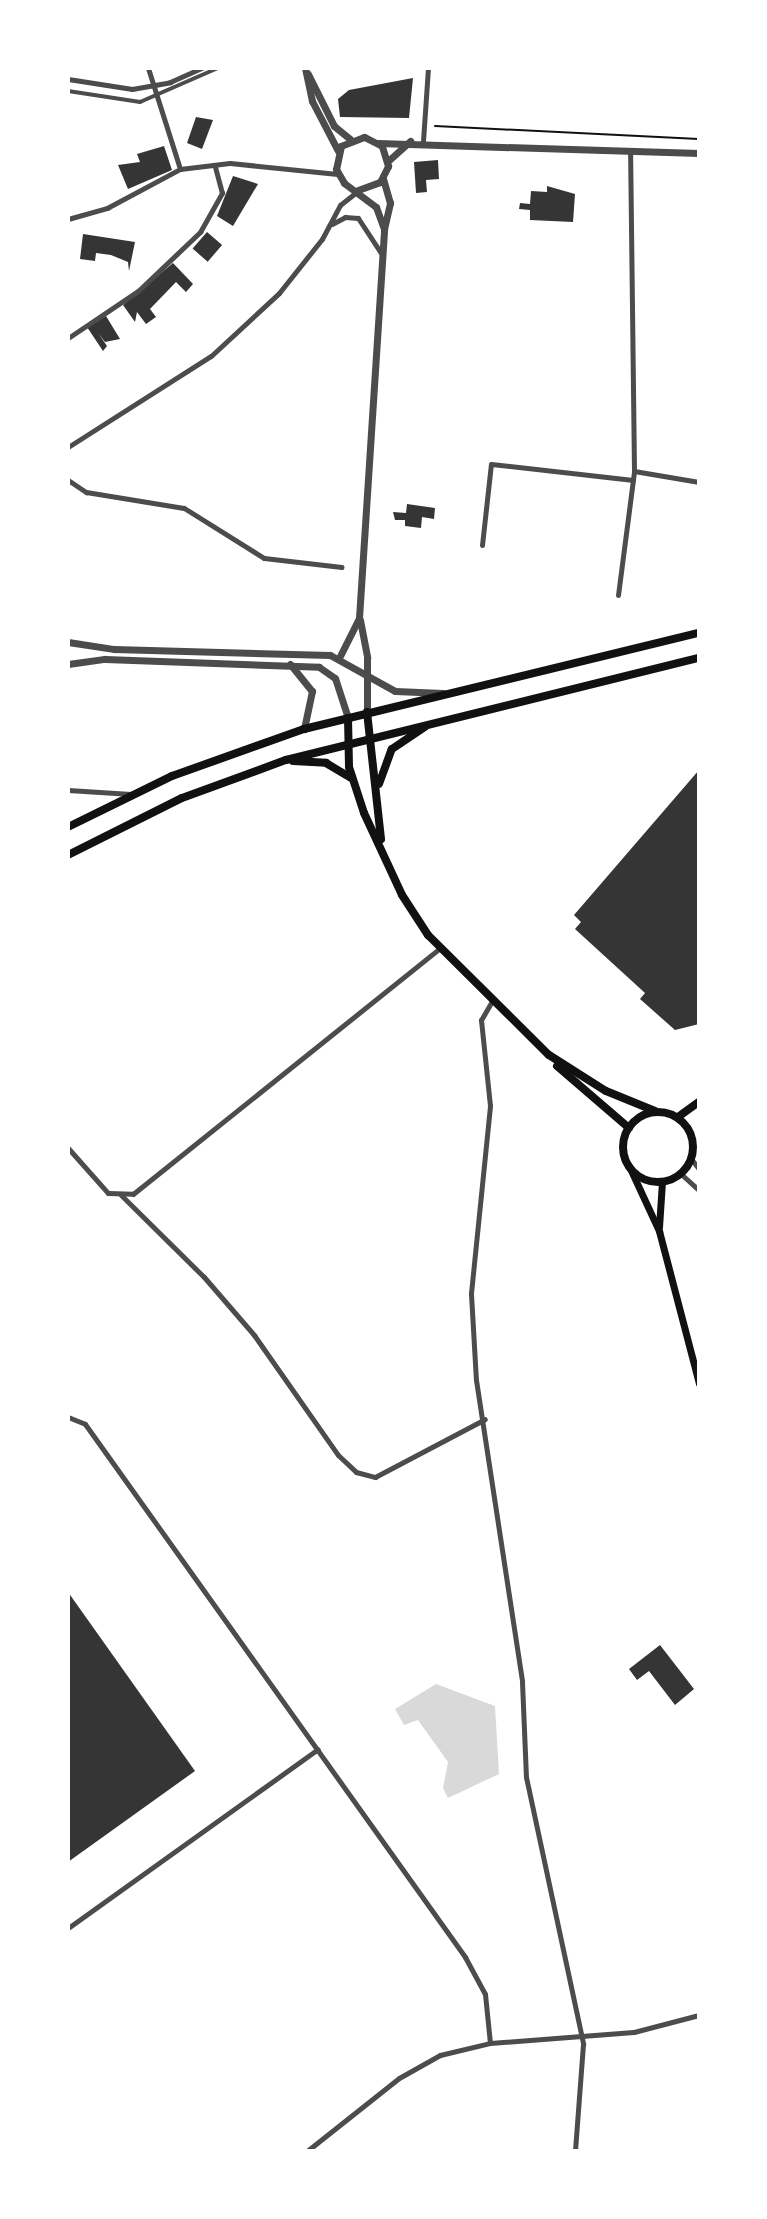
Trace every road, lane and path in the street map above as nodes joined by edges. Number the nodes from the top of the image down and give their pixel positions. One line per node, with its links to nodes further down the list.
1 (148, 68): 7 (street)
2 (202, 68): 7 (street)
3 (218, 68): 9 (street)
4 (305, 68): 11 (street); 16 (street)
5 (428, 68): 14 (street)
6 (68, 79): 7 (street)
7 (151, 86): 9 (street)
8 (68, 91): 9 (street)
9 (153, 96): 21 (street)
10 (439, 126): 12 (path)
11 (350, 139): 15 (street); 16 (street)
12 (699, 139)
13 (410, 141): 14 (street); 15 (street); 19 (street)
14 (423, 141): 17 (street)
15 (378, 143): 19 (street)
16 (338, 151): 22 (street)
17 (630, 151): 18 (street); 31 (street)
18 (699, 153)
19 (388, 161): 23 (street)
20 (215, 167): 21 (street); 22 (street); 29 (street)
21 (180, 169): 25 (street)
22 (337, 174): 24 (street)
23 (383, 178): 24 (street); 27 (street)
24 (358, 190): 26 (street); 27 (street)
25 (68, 219)
26 (331, 225): 28 (street); 30 (street)
27 (384, 229): 28 (street)
28 (382, 255): 38 (street)
29 (68, 338)
30 (68, 447)
31 (634, 471): 33 (street); 34 (street)
32 (68, 480): 36 (street)
33 (633, 480): 35 (street); 37 (street)
34 (699, 482)
35 (482, 545)
36 (341, 567)
37 (618, 595)
38 (359, 618): 41 (street); 45 (street)
39 (699, 633): 46 (main road)
40 (68, 642): 41 (street)
41 (340, 656): 45 (street)
42 (699, 658): 49 (main road)
43 (68, 664): 44 (street)
44 (290, 664): 48 (street); 50 (street)
45 (367, 673): 46 (street); 47 (street)
46 (446, 693): 47 (main road)
47 (367, 712): 48 (main road); 51 (main road)
48 (348, 718): 50 (main road); 52 (main road)
49 (434, 721): 51 (main road); 57 (main road)
50 (304, 729): 56 (main road)
51 (371, 737): 52 (main road); 57 (main road)
52 (349, 742): 53 (main road); 54 (main road)
53 (286, 760): 54 (main road); 60 (main road)
54 (351, 779): 59 (main road)
55 (68, 790): 56 (street)
56 (133, 794): 58 (main road)
57 (377, 797): 59 (main road)
58 (68, 827)
59 (381, 846): 61 (main road)
60 (68, 855)
61 (439, 949): 62 (main road); 77 (street)
62 (492, 1001): 63 (main road); 81 (street)
63 (549, 1055): 65 (main road); 67 (main road)
64 (699, 1102): 66 (main road)
65 (655, 1111): 66 (main road); 67 (main road)
66 (678, 1117): 69 (main road)
67 (629, 1128): 72 (main road)
68 (699, 1134): 69 (main road)
69 (694, 1145): 71 (main road)
70 (68, 1148): 77 (street)
71 (692, 1160): 73 (street); 74 (main road)
72 (629, 1166): 75 (main road); 78 (main road)
73 (699, 1169)
74 (681, 1174): 75 (main road); 76 (street)
75 (662, 1182): 78 (main road)
76 (699, 1190)
77 (121, 1195): 81 (street)
78 (659, 1231): 79 (main road)
79 (699, 1384)
80 (68, 1417): 82 (street)
81 (485, 1419): 85 (street)
82 (318, 1749): 83 (street); 86 (street)
83 (68, 1928)
84 (699, 2015): 85 (street)
85 (582, 2037): 86 (street); 88 (street)
86 (490, 2043): 87 (street)
87 (307, 2151)
88 (575, 2151)

